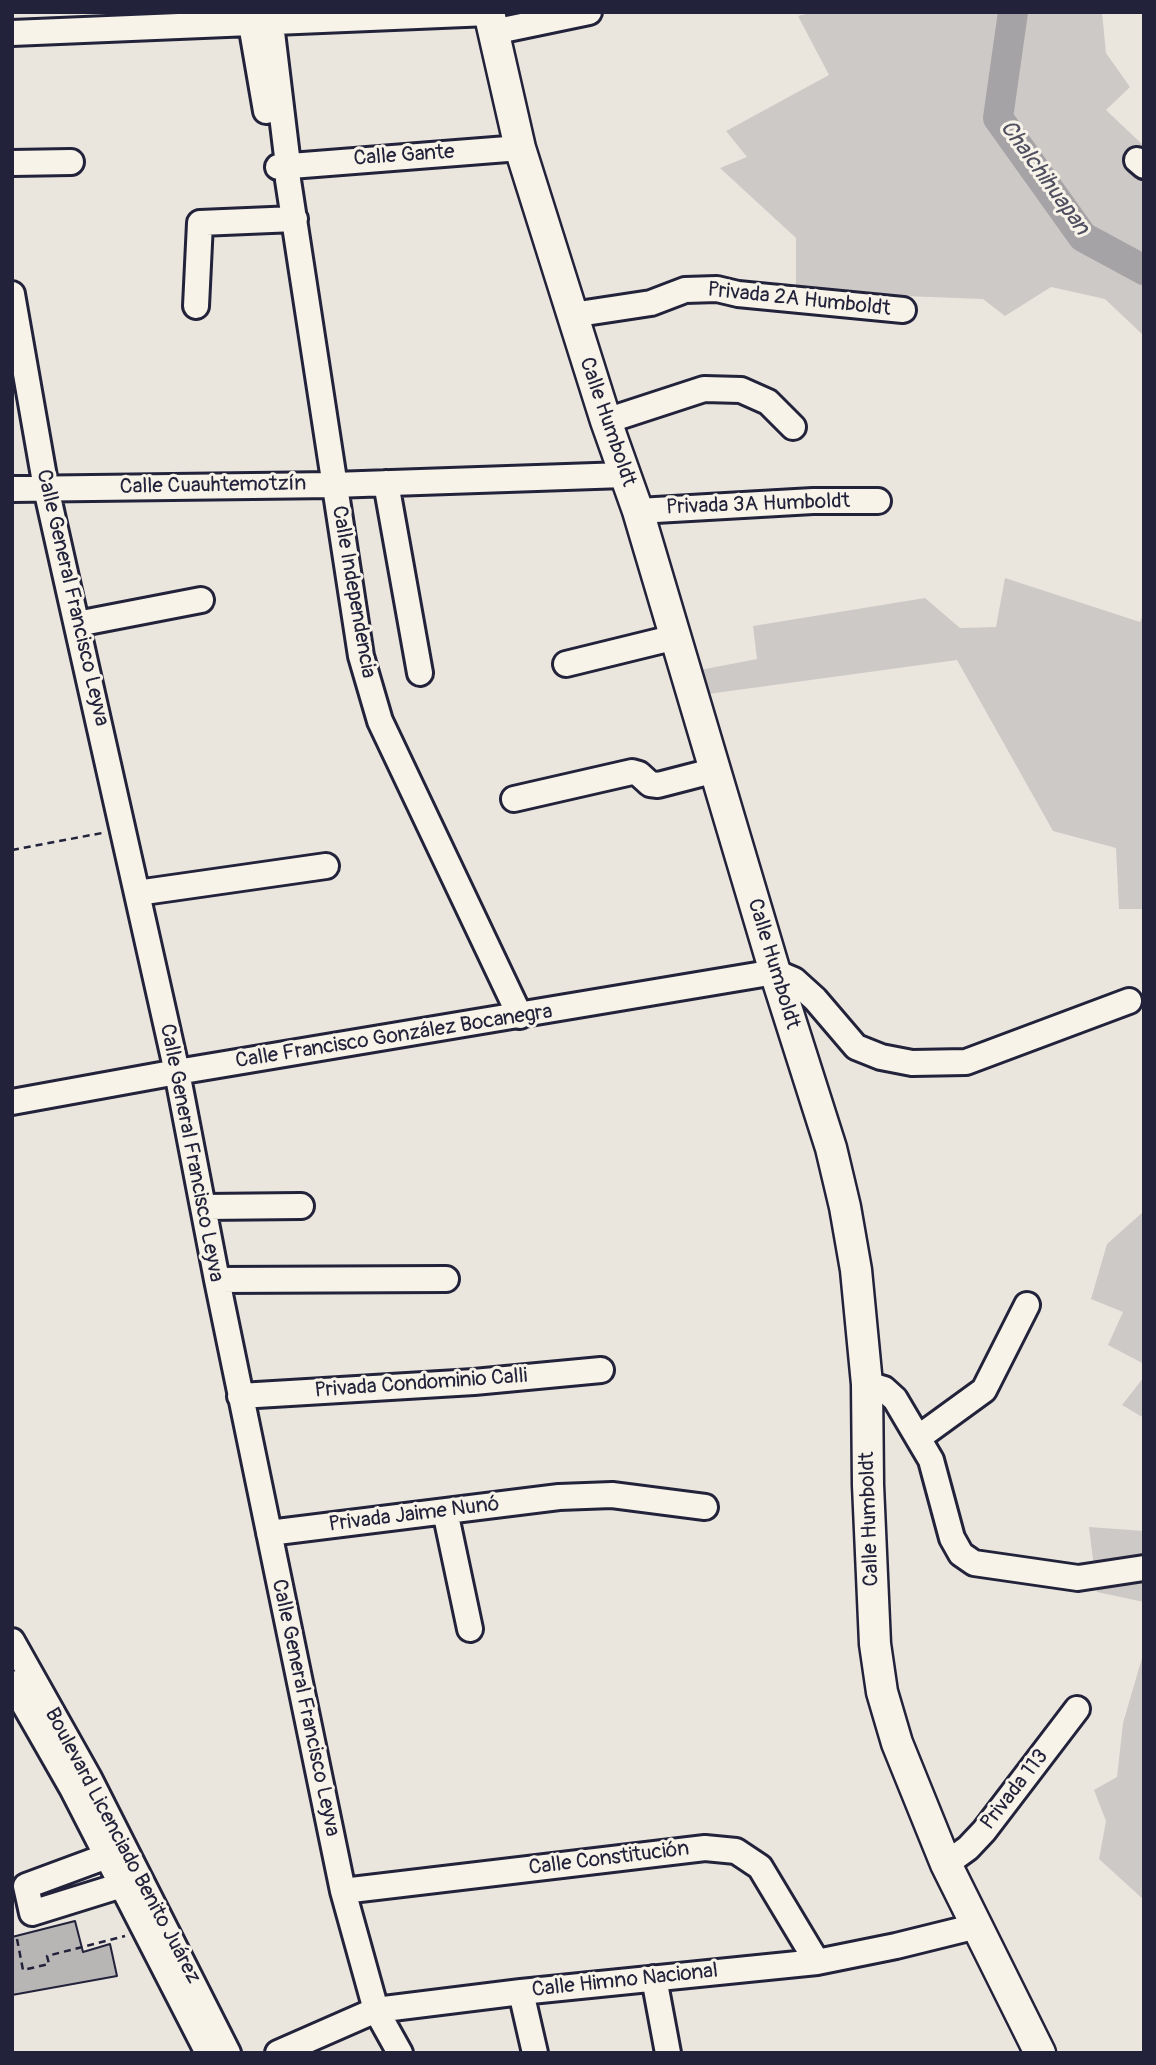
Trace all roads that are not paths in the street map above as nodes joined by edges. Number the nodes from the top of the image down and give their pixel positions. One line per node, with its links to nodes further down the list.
1 (589, 12): 2 (street)
2 (491, 19): 3 (street); 5 (main road, Calle Humboldt)
3 (261, 24): 4 (street); 8 (street, Calle Independencia)
4 (12, 33)
5 (520, 148): 8 (street, Calle Gante); 13 (main road, Calle Humboldt)
6 (71, 162): 7 (street)
7 (12, 163)
8 (285, 171): 9 (street, Calle Independencia)
9 (295, 219): 11 (street); 18 (street, Calle Independencia)
10 (12, 294): 19 (street, Calle General Francisco Leyva)
11 (196, 306)
12 (903, 310): 13 (street, Privada 2A Humboldt)
13 (572, 315): 14 (main road, Calle Humboldt)
14 (606, 421): 15 (street); 16 (main road, Calle Humboldt)
15 (793, 427)
16 (624, 475): 17 (street, Calle Cuauhtemotzín); 22 (main road, Calle Humboldt)
17 (386, 483): 18 (street, Calle Cuauhtemotzín); 27 (street)
18 (333, 485): 19 (street, Calle Cuauhtemotzín); 34 (street, Calle Independencia)
19 (46, 488): 20 (street, Calle Cuauhtemotzín); 24 (street, Calle General Francisco Leyva)
20 (12, 489)
21 (878, 501): 22 (street, Privada 3A Humboldt)
22 (638, 511): 25 (main road, Calle Humboldt)
23 (201, 600): 24 (street)
24 (77, 624): 31 (street, Calle General Francisco Leyva)
25 (676, 636): 26 (street); 28 (main road, Calle Humboldt)
26 (565, 664)
27 (420, 673)
28 (716, 770): 29 (street); 32 (main road, Calle Humboldt)
29 (514, 799)
30 (326, 866): 31 (street)
31 (137, 893): 35 (street, Calle General Francisco Leyva)
32 (775, 972): 33 (street); 34 (street, Calle Francisco González Bocanegra); 43 (main road, Calle Humboldt)
33 (1129, 1001)
34 (520, 1016): 35 (street, Calle Francisco González Bocanegra)
35 (177, 1072): 36 (street, Calle Francisco González Bocanegra); 38 (street, Calle General Francisco Leyva)
36 (12, 1102)
37 (301, 1206): 38 (street)
38 (204, 1207): 40 (street, Calle General Francisco Leyva)
39 (446, 1279): 40 (street)
40 (217, 1280): 44 (street, Calle General Francisco Leyva)
41 (1027, 1305): 45 (street)
42 (601, 1370): 44 (street, Privada Condominio Calli)
43 (867, 1384): 45 (street); 55 (main road, Calle Humboldt)
44 (240, 1396): 48 (street, Calle General Francisco Leyva)
45 (918, 1438): 49 (street)
46 (705, 1507): 47 (street, Privada Jaime Nunó)
47 (445, 1511): 48 (street, Privada Jaime Nunó); 50 (street)
48 (269, 1533): 57 (street, Calle General Francisco Leyva)
49 (1144, 1568)
50 (470, 1629)
51 (12, 1641): 64 (street, Boulevard Licenciado Benito Juárez)
52 (12, 1684): 54 (street, Boulevard Licenciado Benito Juárez)
53 (1077, 1709): 55 (street, Privada 113)
54 (107, 1856): 56 (street, Boulevard Licenciado Benito Juárez); 56 (street)
55 (946, 1864): 58 (main road, Calle Humboldt)
56 (122, 1885): 63 (street, Boulevard Licenciado Benito Juárez)
57 (343, 1891): 59 (street, Calle Constitución); 62 (street, Calle General Francisco Leyva)
58 (977, 1926): 59 (street, Calle Himno Nacional); 69 (main road, Calle Humboldt)
59 (817, 1962): 60 (street, Calle Himno Nacional)
60 (654, 1979): 61 (street, Calle Himno Nacional); 68 (street)
61 (521, 1992): 62 (street, Calle Himno Nacional); 67 (street)
62 (376, 2010): 65 (street, Calle Himno Nacional); 66 (street, Calle General Francisco Leyva)
63 (208, 2053)
64 (228, 2053)
65 (278, 2053)
66 (400, 2053)
67 (535, 2053)
68 (668, 2053)
69 (1040, 2053)

